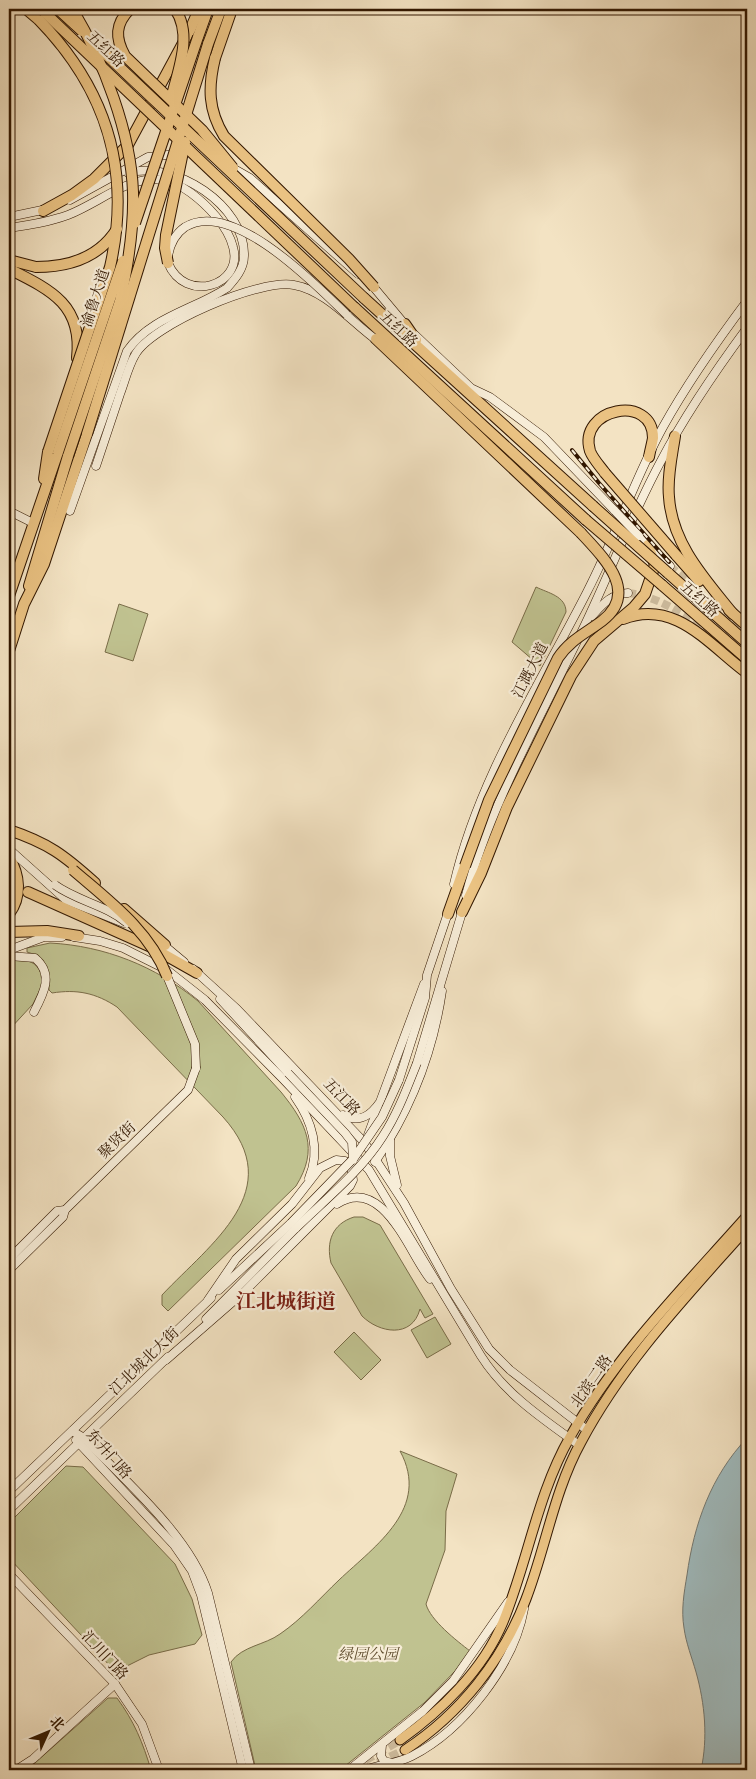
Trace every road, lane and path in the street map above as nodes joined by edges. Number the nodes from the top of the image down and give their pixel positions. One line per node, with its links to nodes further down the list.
1 (26, 9): 30 (highway, bridge)
2 (41, 9): 31 (highway, 五红路, bridge)
3 (58, 9): 15 (highway, 五红路, bridge)
4 (72, 9): 16 (highway, bridge)
5 (130, 9): 15 (highway, bridge)
6 (176, 9): 13 (highway, bridge)
7 (199, 9): 17 (highway)
8 (208, 9): 13 (highway, 渝鲁大道, bridge)
9 (221, 9): 11 (highway)
10 (230, 9): 11 (main road); 23 (highway, bridge)
11 (214, 29): 12 (highway, bridge)
12 (197, 83): 21 (highway, bridge); 34 (highway, bridge)
13 (161, 146): 36 (highway, 渝鲁大道, bridge)
14 (110, 179): 15 (main road); 17 (main road); 34 (main road, bridge)
15 (248, 182): 23 (main road, bridge); 29 (highway, 五红路, bridge)
16 (133, 189): 20 (highway, bridge); 36 (highway, bridge)
17 (43, 211): 18 (main road)
18 (9, 217)
19 (9, 228): 21 (main road, bridge)
20 (9, 260)
21 (168, 263): 25 (main road, bridge)
22 (9, 269): 30 (highway, bridge)
23 (374, 287): 26 (main road)
24 (747, 301): 37 (main road, 江溉大道)
25 (347, 315): 28 (main road); 38 (main road, bridge)
26 (404, 324): 29 (highway); 32 (main road)
27 (747, 328): 35 (main road, 江溉大道)
28 (376, 340): 31 (main road); 33 (highway)
29 (428, 358): 32 (highway); 43 (highway, 五红路, bridge)
30 (76, 368): 36 (highway, bridge)
31 (424, 373): 33 (highway); 53 (highway, 五红路, bridge)
32 (470, 388): 42 (main road, bridge)
33 (455, 414): 63 (highway, bridge)
34 (91, 436): 40 (main road); 46 (highway)
35 (674, 436): 47 (highway); 48 (main road, 江溉大道)
36 (58, 453): 41 (highway, 渝鲁大道); 46 (highway)
37 (648, 457): 47 (highway, bridge); 63 (main road, 江溉大道)
38 (96, 466)
39 (9, 511): 41 (main road)
40 (70, 511)
41 (33, 523): 45 (highway, 渝鲁大道)
42 (648, 545): 43 (main road); 50 (highway)
43 (669, 570): 51 (highway, 五红路)
44 (628, 592): 48 (main road)
45 (9, 596)
46 (24, 604): 52 (highway)
47 (733, 614): 49 (highway)
48 (587, 621): 61 (main road, 江溉大道)
49 (747, 626)
50 (610, 627): 54 (highway); 61 (highway)
51 (747, 643)
52 (9, 651)
53 (747, 659)
54 (747, 673)
55 (9, 830): 56 (highway)
56 (40, 841): 66 (highway); 71 (highway, bridge)
57 (9, 850): 59 (main road, 五江路)
58 (9, 858): 62 (highway)
59 (25, 862): 66 (main road, 五江路); 71 (main road, bridge)
60 (28, 892): 72 (highway)
61 (462, 912): 69 (main road, 江溉大道)
62 (9, 914)
63 (448, 914): 70 (main road, 江溉大道)
64 (9, 932): 65 (highway)
65 (79, 936): 67 (main road, 五江路); 74 (main road, 五江路)
66 (165, 945): 72 (main road, 五江路)
67 (9, 950)
68 (9, 956): 73 (main road)
69 (445, 972): 77 (main road); 82 (main road, 江溉大道, bridge)
70 (427, 975): 75 (main road); 88 (main road, 江溉大道, bridge)
71 (167, 976): 85 (main road, 聚贤街, bridge)
72 (201, 976): 74 (main road); 76 (main road, 五江路)
73 (34, 1012)
74 (286, 1076): 79 (main road, 五江路); 82 (main road, bridge); 83 (main road)
75 (380, 1102): 76 (main road); 78 (main road)
76 (336, 1111): 78 (main road, 五江路)
77 (390, 1139): 80 (main road); 84 (main road)
78 (364, 1142): 79 (main road); 80 (main road, 五江路)
79 (358, 1157): 81 (main road, 五江路)
80 (377, 1160): 81 (main road); 84 (main road, 五江路)
81 (370, 1170): 92 (main road, 五江路)
82 (348, 1179): 88 (main road, 江溉大道, bridge)
83 (306, 1186): 86 (main road); 93 (main road)
84 (404, 1203): 95 (main road, 五江路)
85 (65, 1210): 90 (main road, 聚贤街); 91 (main road, 聚贤街)
86 (326, 1210): 92 (main road); 94 (main road)
87 (747, 1216): 97 (main road, 北滨二路)
88 (293, 1226): 93 (main road, 江北城北大街); 94 (main road, 江北城北大街)
89 (747, 1228): 98 (main road, 北滨二路)
90 (9, 1259)
91 (9, 1270)
92 (443, 1294): 96 (main road, 五江路)
93 (208, 1300): 99 (main road, 江北城北大街)
94 (166, 1360): 100 (main road, 江北城北大街)
95 (555, 1406): 96 (main road); 97 (main road, 五江路)
96 (544, 1418): 101 (main road, 五江路)
97 (578, 1423): 98 (main road, 五江路); 101 (main road, 北滨二路)
98 (587, 1430): 103 (main road, 北滨二路)
99 (72, 1431): 100 (main road, 东升门路); 102 (main road, 东升门路); 104 (main road, 江北城北大街)
100 (84, 1438): 102 (main road, 江北城北大街); 117 (main road, 东升门路)
101 (570, 1438): 103 (main road, 五江路); 107 (main road, 北滨二路)
102 (78, 1444): 105 (main road, 江北城北大街); 116 (main road, 东升门路)
103 (579, 1444): 108 (main road, 北滨二路)
104 (9, 1492)
105 (9, 1510)
106 (9, 1574): 109 (main road, 汇川门路)
107 (513, 1594): 110 (main road, 北滨二路); 111 (main road, 北滨二路)
108 (526, 1599): 112 (main road, 北滨二路); 113 (main road, 北滨二路)
109 (115, 1684): 114 (main road); 115 (main road, 汇川门路)
110 (400, 1740)
111 (383, 1743): 113 (main road); 118 (main road, 北滨二路)
112 (405, 1750)
113 (397, 1763): 119 (main road, 北滨二路)
114 (16, 1770)
115 (159, 1770)
116 (243, 1770)
117 (251, 1770)
118 (349, 1770)
119 (365, 1770)

